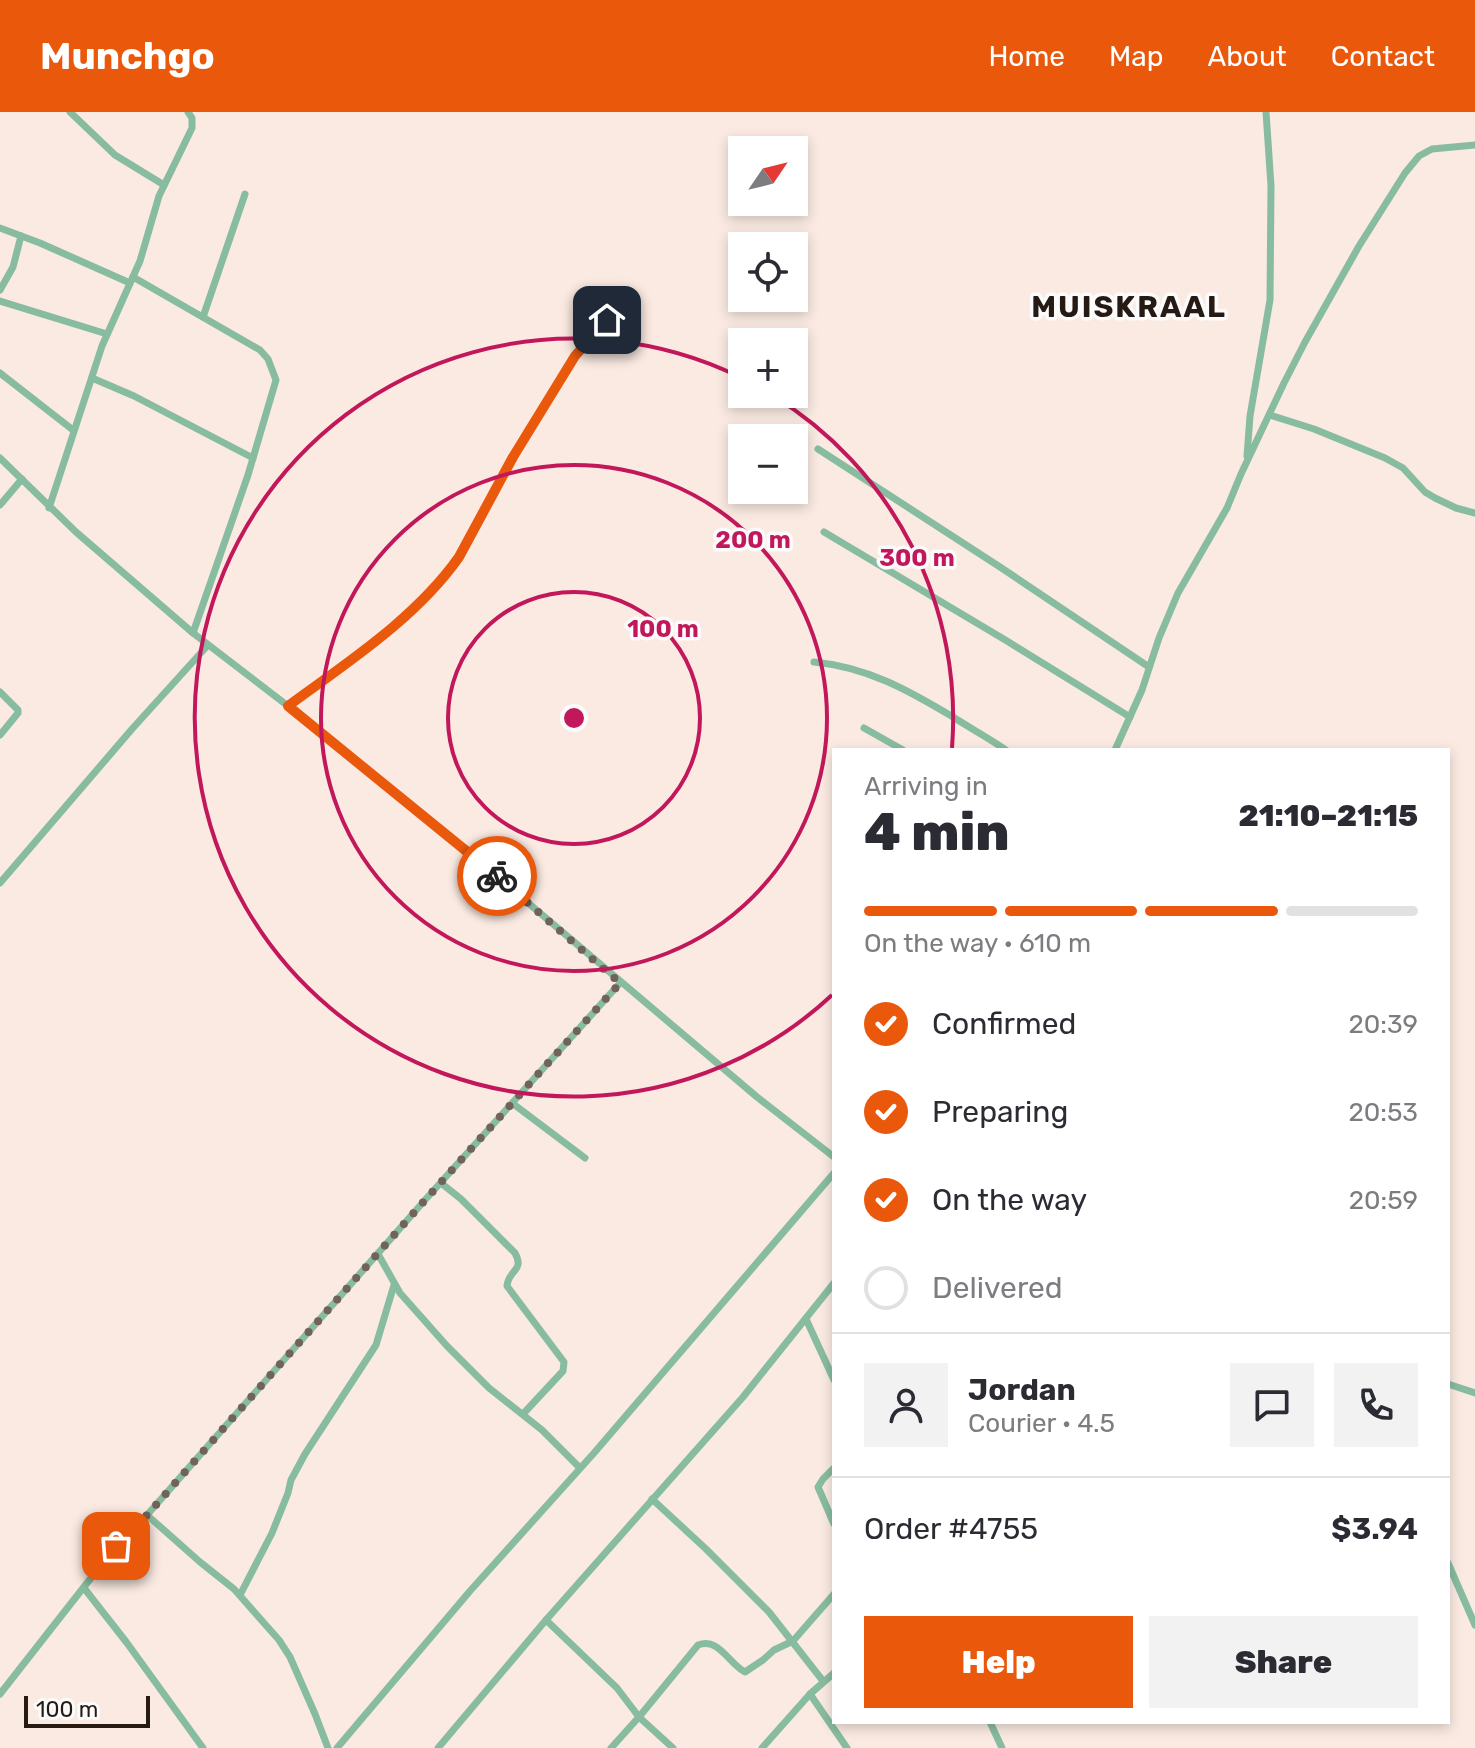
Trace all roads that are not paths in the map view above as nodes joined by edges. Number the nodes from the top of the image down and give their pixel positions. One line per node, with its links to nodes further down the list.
1 (70, 112): 5 (street)
2 (188, 112): 5 (street)
3 (1266, 112): 22 (street)
4 (1474, 144): 17 (street)
5 (164, 185): 9 (street)
6 (245, 194): 12 (street)
7 (0, 228): 8 (street)
8 (21, 236): 9 (street); 10 (street)
9 (131, 280): 12 (street); 14 (street)
10 (0, 290)
11 (0, 301): 14 (street)
12 (203, 317): 21 (street)
13 (607, 320): 33 (street)
14 (107, 334): 16 (street)
15 (0, 373): 18 (street)
16 (92, 378): 18 (street); 21 (street)
17 (1270, 415): 22 (street); 26 (street)
18 (73, 430): 25 (street)
19 (818, 449): 31 (street)
20 (0, 458): 23 (street)
21 (253, 458): 28 (street)
22 (1247, 463): 31 (street)
23 (22, 479): 24 (street); 25 (street)
24 (0, 505)
25 (49, 508): 28 (street)
26 (1475, 513)
27 (824, 532): 34 (street)
28 (193, 633): 29 (street)
29 (208, 645): 33 (street); 40 (street)
30 (814, 662): 38 (street)
31 (1149, 667): 34 (street)
32 (0, 692): 36 (street)
33 (288, 706): 41 (street)
34 (1130, 717): 39 (street)
35 (864, 728): 37 (street)
36 (0, 735)
37 (899, 748)
38 (1003, 748)
39 (1116, 748)
40 (0, 883)
41 (620, 983): 42 (street); 43 (street)
42 (512, 1103): 44 (street); 46 (street)
43 (832, 1155)
44 (585, 1158)
45 (832, 1175): 55 (street)
46 (441, 1183): 47 (street); 54 (street)
47 (378, 1254): 48 (street); 58 (street)
48 (394, 1285): 54 (street); 62 (street)
49 (832, 1286): 50 (street)
50 (806, 1319): 51 (street); 57 (street)
51 (832, 1376)
52 (1450, 1385): 53 (street)
53 (1475, 1393)
54 (523, 1414): 55 (street)
55 (580, 1468): 75 (street)
56 (832, 1470): 59 (street)
57 (652, 1499): 64 (street); 66 (street)
58 (147, 1515): 61 (street); 62 (street)
59 (832, 1519)
60 (1450, 1568): 65 (street)
61 (84, 1588): 69 (street); 73 (street)
62 (240, 1595): 74 (street)
63 (832, 1596): 66 (street)
64 (546, 1620): 71 (street); 76 (street)
65 (1475, 1625)
66 (793, 1641): 68 (street); 71 (street)
67 (832, 1674): 68 (street)
68 (823, 1681): 70 (street)
69 (0, 1694)
70 (810, 1694): 79 (street); 80 (street)
71 (639, 1717): 77 (street); 78 (street)
72 (991, 1724): 81 (street)
73 (203, 1748)
74 (328, 1748)
75 (337, 1748)
76 (438, 1748)
77 (611, 1748)
78 (673, 1748)
79 (762, 1748)
80 (847, 1748)
81 (1002, 1748)

